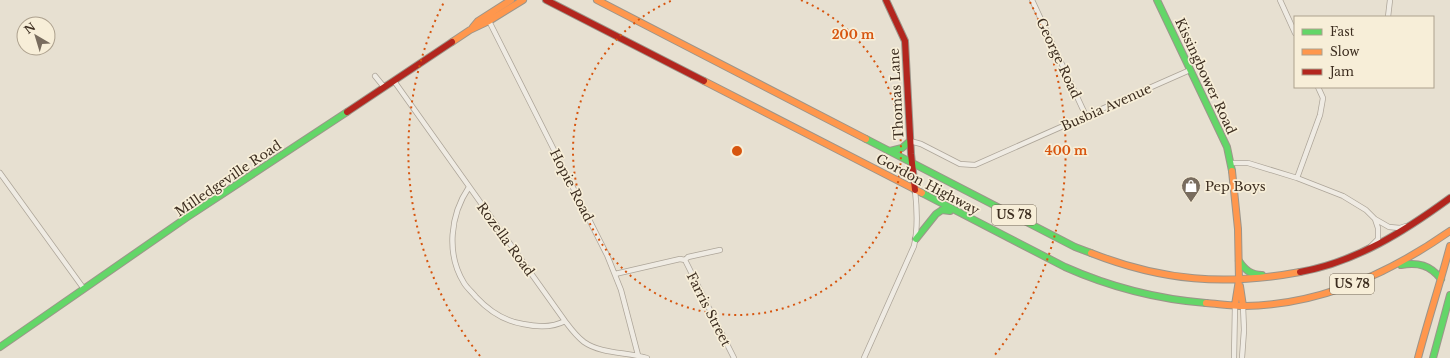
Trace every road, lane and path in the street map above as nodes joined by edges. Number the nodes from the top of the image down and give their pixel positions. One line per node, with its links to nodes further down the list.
1 (511, 0): 12 (main road, Milledgeville Road)
2 (523, 0): 11 (main road, Milledgeville Road)
3 (546, 0): 27 (main road, Gordon Highway / US 78)
4 (597, 0): 21 (main road, Gordon Highway / US 78)
5 (886, 0): 20 (main road, Thomas Lane)
6 (1032, 0): 19 (street, George Road)
7 (1157, 0): 14 (main road, Kissingbower Road)
8 (1280, 0): 13 (street)
9 (1390, 0): 10 (street)
10 (1388, 16)
11 (489, 22): 12 (main road, Milledgeville Road); 41 (street, Hopie Road)
12 (470, 30): 16 (main road, Milledgeville Road)
13 (1294, 31)
14 (1190, 70): 19 (street, Busbia Avenue); 23 (main road, Kissingbower Road)
15 (375, 76): 17 (street)
16 (394, 81): 17 (main road, Milledgeville Road); 26 (street, Rozella Road)
17 (384, 87): 44 (main road, Milledgeville Road)
18 (1318, 88): 25 (street)
19 (1086, 116): 20 (street, Busbia Avenue)
20 (910, 141): 21 (main road); 22 (main road, Thomas Lane)
21 (890, 151): 22 (main road, Gordon Highway / US 78)
22 (911, 162): 27 (main road, Thomas Lane); 43 (main road, Gordon Highway / US 78)
23 (1232, 163): 25 (street); 38 (main road, Kissingbower Road)
24 (0, 173): 44 (street)
25 (1297, 178): 30 (street)
26 (469, 187): 48 (street, Rozella Road); 48 (street)
27 (914, 190): 29 (main road, Gordon Highway / US 78); 33 (street)
28 (1450, 198): 31 (main road, Gordon Highway / US 78)
29 (958, 213): 33 (main road); 46 (main road, Gordon Highway / US 78)
30 (1375, 219): 31 (street); 36 (street)
31 (1415, 223): 36 (main road, Gordon Highway / US 78)
32 (1450, 231): 39 (main road, Gordon Highway / US 78)
33 (916, 239): 54 (street)
34 (1450, 246): 42 (main road)
35 (720, 250): 37 (street, Farris Street)
36 (1363, 252): 40 (main road, Gordon Highway / US 78)
37 (685, 260): 41 (street, Farris Street); 53 (street, Farris Street)
38 (1239, 261): 40 (main road); 43 (main road, Kissingbower Road)
39 (1393, 267): 42 (main road); 47 (main road, Gordon Highway / US 78)
40 (1307, 271): 43 (main road, Gordon Highway / US 78)
41 (615, 274): 50 (street, Hopie Road)
42 (1441, 279): 57 (main road)
43 (1239, 280): 46 (main road, Kissingbower Road); 47 (main road, Kissingbower Road)
44 (84, 289): 49 (main road, Milledgeville Road)
45 (1450, 295): 51 (main road)
46 (1235, 305): 47 (main road, Gordon Highway / US 78); 55 (street, Kissingbower Road)
47 (1243, 306): 56 (street, Kissingbower Road)
48 (565, 321): 50 (street, Rozella Road)
49 (0, 347)
50 (638, 355): 52 (street, Rozella Road)
51 (1434, 356)
52 (647, 358)
53 (734, 358)
54 (864, 358)
55 (1234, 358)
56 (1242, 358)
57 (1418, 358)

